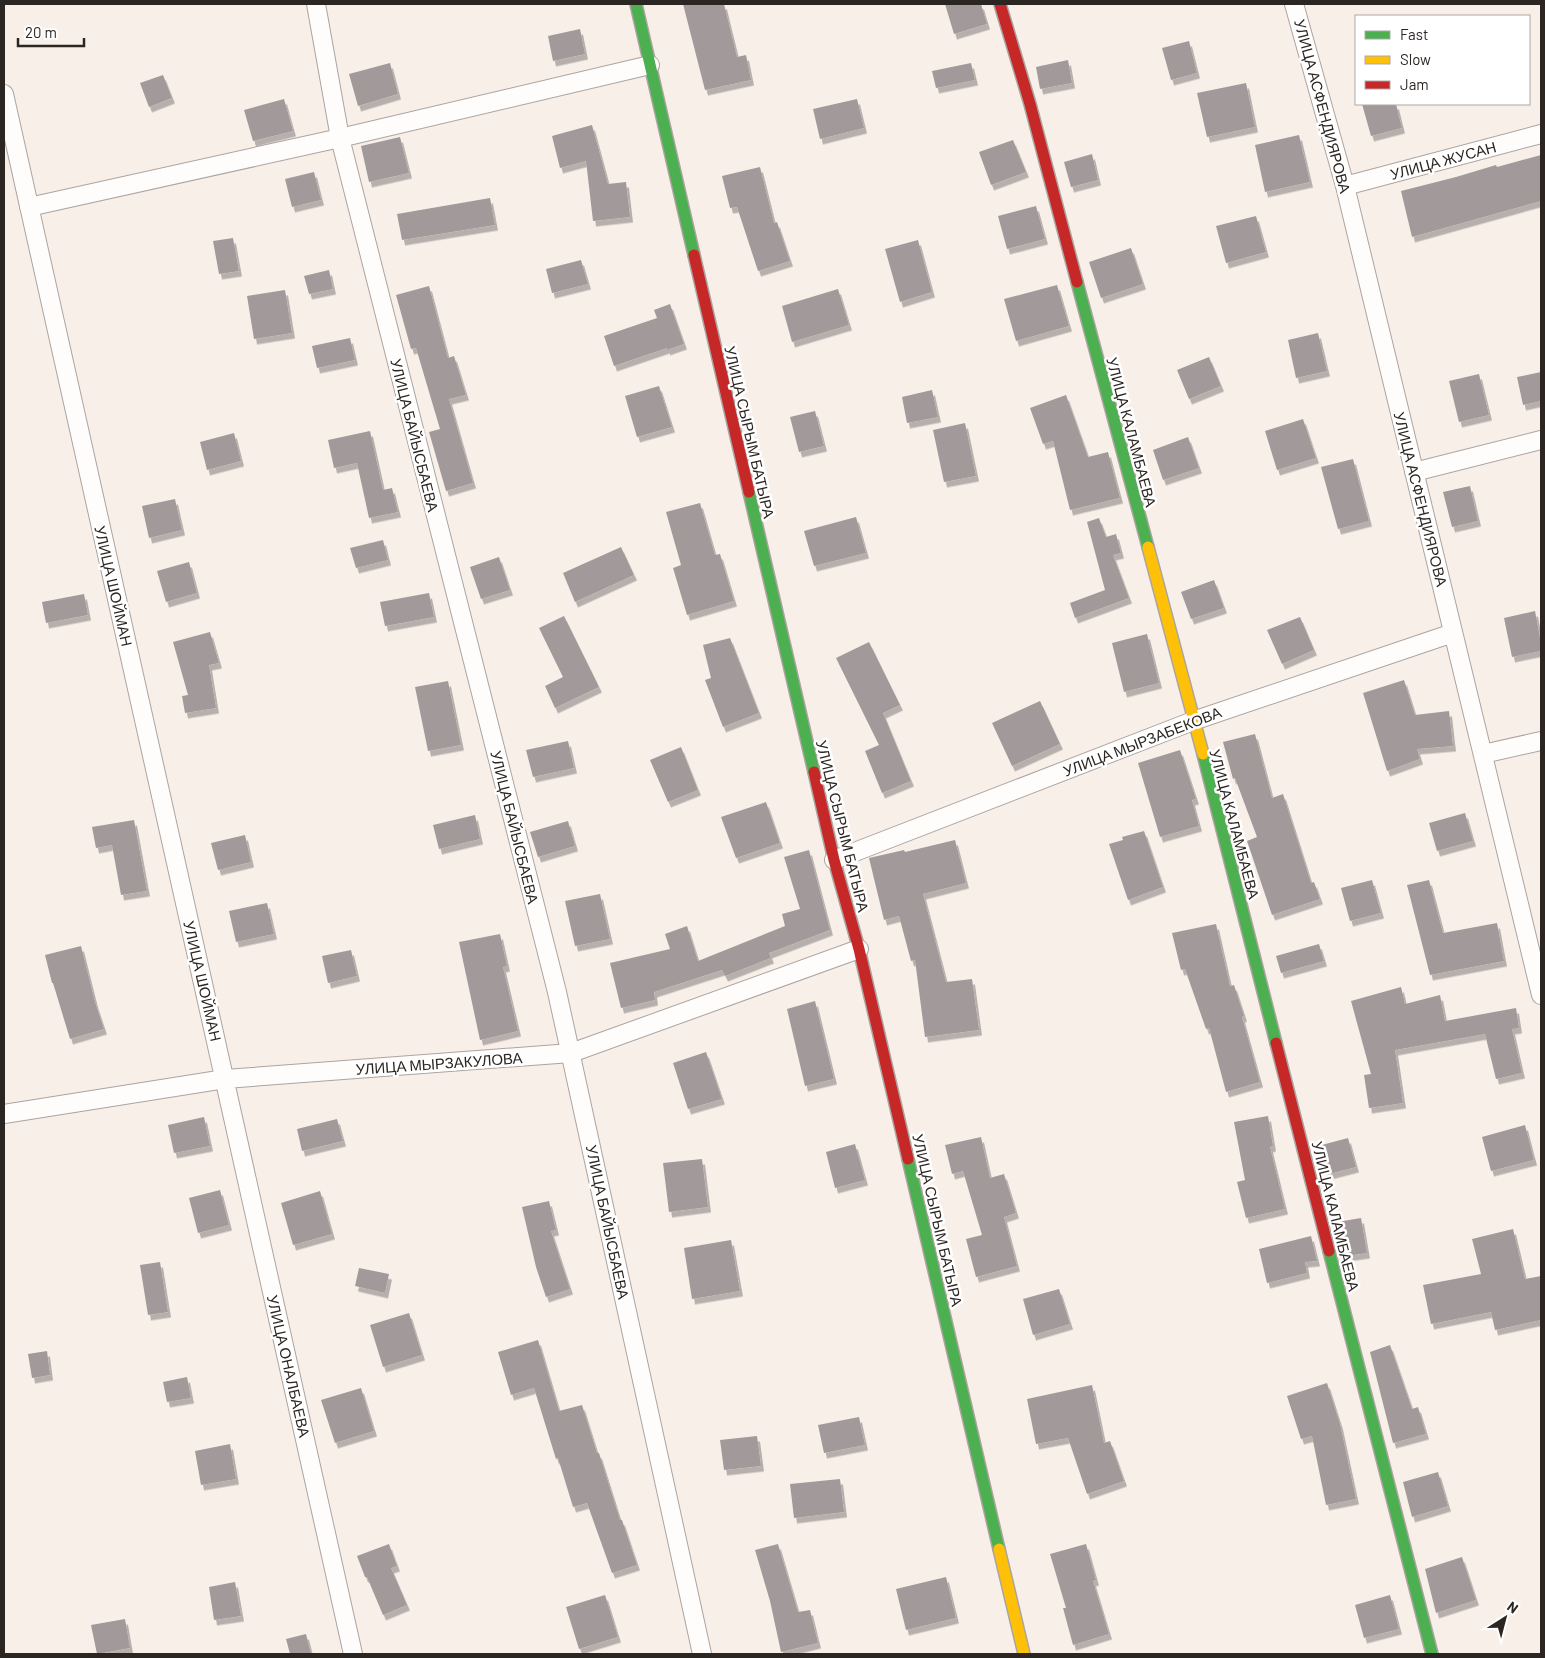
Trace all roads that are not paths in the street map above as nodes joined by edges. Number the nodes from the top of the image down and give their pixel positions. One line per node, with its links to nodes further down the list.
1 (316, 4): 8 (street, УЛИЦА БАЙЫСБАЕВА)
2 (636, 4): 5 (street, УЛИЦА СЫРЫМ БАТЫРА)
3 (1000, 4): 14 (street, УЛИЦА КАЛАМБАЕВА)
4 (1294, 4): 9 (street, УЛИЦА АСФЕНДИЯРОВА)
5 (650, 65): 8 (street); 17 (street, УЛИЦА СЫРЫМ БАТЫРА)
6 (4, 94): 10 (street, УЛИЦА ШОЙМАН)
7 (1541, 134): 9 (street, УЛИЦА ЖУСАН)
8 (340, 138): 10 (street); 20 (street, УЛИЦА БАЙЫСБАЕВА)
9 (1345, 186): 12 (street, УЛИЦА АСФЕНДИЯРОВА)
10 (29, 207): 21 (street, УЛИЦА ШОЙМАН)
11 (1541, 440): 12 (street)
12 (1414, 472): 13 (street, УЛИЦА АСФЕНДИЯРОВА)
13 (1454, 633): 14 (street, УЛИЦА МЫРЗАБЕКОВА); 16 (street, УЛИЦА АСФЕНДИЯРОВА)
14 (1192, 720): 17 (street, УЛИЦА МЫРЗАБЕКОВА); 26 (street, УЛИЦА КАЛАМБАЕВА)
15 (1541, 741): 16 (street)
16 (1483, 754): 19 (street, УЛИЦА АСФЕНДИЯРОВА)
17 (834, 860): 18 (street, УЛИЦА СЫРЫМ БАТЫРА)
18 (859, 949): 20 (street, УЛИЦА МЫРЗАКУЛОВА); 25 (street, УЛИЦА СЫРЫМ БАТЫРА)
19 (1541, 995)
20 (571, 1053): 21 (street, УЛИЦА МЫРЗАКУЛОВА); 24 (street, УЛИЦА БАЙЫСБАЕВА)
21 (225, 1079): 22 (street, УЛИЦА МЫРЗАКУЛОВА); 23 (street, УЛИЦА ОНАЛБАЕВА)
22 (4, 1114)
23 (353, 1654)
24 (702, 1654)
25 (1024, 1654)
26 (1432, 1654)

